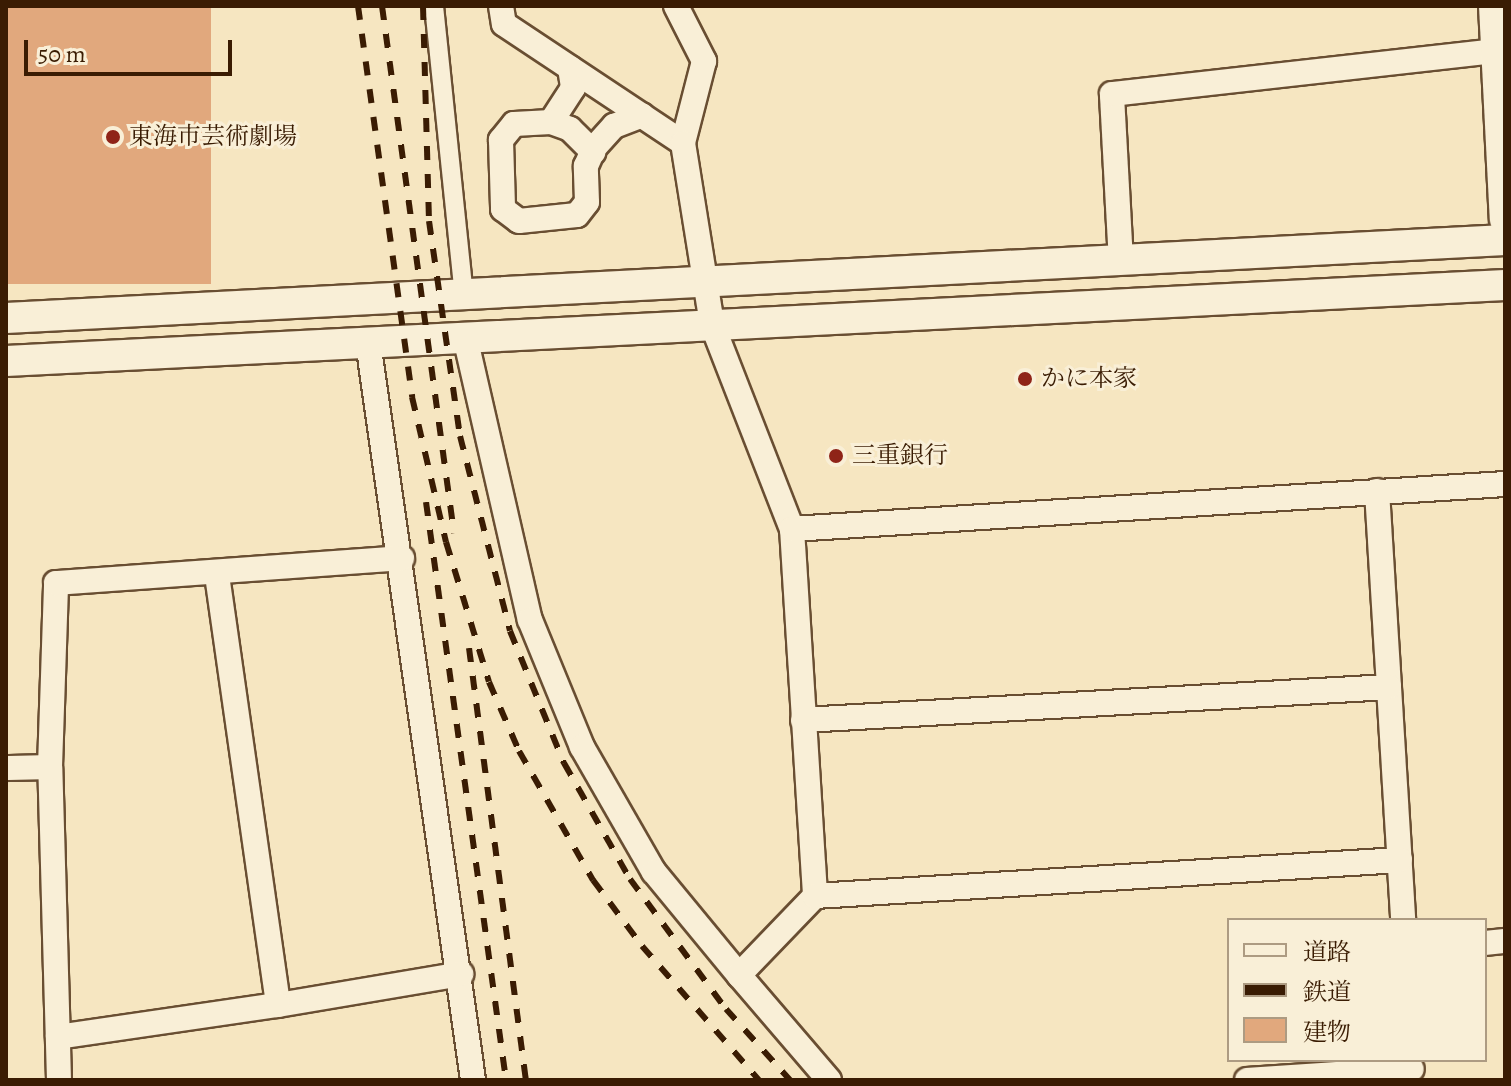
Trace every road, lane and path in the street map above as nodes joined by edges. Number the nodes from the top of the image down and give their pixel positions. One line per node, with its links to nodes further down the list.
1 (434, 6): 16 (street)
2 (501, 6): 6 (street)
3 (676, 6): 9 (street)
4 (1494, 6): 5 (street)
5 (1500, 51): 11 (street); 13 (street)
6 (570, 68): 7 (street); 8 (street)
7 (642, 115): 9 (street); 10 (street)
8 (551, 122): 10 (street); 10 (street)
9 (683, 143): 14 (street)
10 (593, 152)
11 (1505, 220)
12 (1505, 240): 13 (street)
13 (1121, 262): 14 (street)
14 (703, 282): 16 (street); 18 (street)
15 (1505, 285): 18 (street)
16 (464, 296): 17 (street)
17 (6, 318)
18 (712, 324): 19 (street); 24 (street)
19 (465, 337): 20 (street); 35 (street)
20 (368, 342): 21 (street); 25 (street)
21 (6, 361)
22 (1505, 484): 23 (street)
23 (1377, 491): 24 (street); 27 (street)
24 (792, 529): 28 (street)
25 (402, 558): 26 (street); 34 (street)
26 (217, 575): 29 (street); 36 (street)
27 (1389, 687): 28 (street); 31 (street)
28 (803, 720): 32 (street)
29 (50, 767): 30 (street); 37 (street)
30 (6, 768)
31 (1400, 860): 32 (street); 33 (street)
32 (815, 896): 35 (street)
33 (1403, 918)
34 (461, 974): 36 (street); 40 (street)
35 (739, 975): 41 (street)
36 (278, 1005): 37 (street)
37 (58, 1037): 39 (street)
38 (1412, 1070): 42 (street)
39 (59, 1080)
40 (473, 1080)
41 (829, 1080)
42 (1247, 1080)

